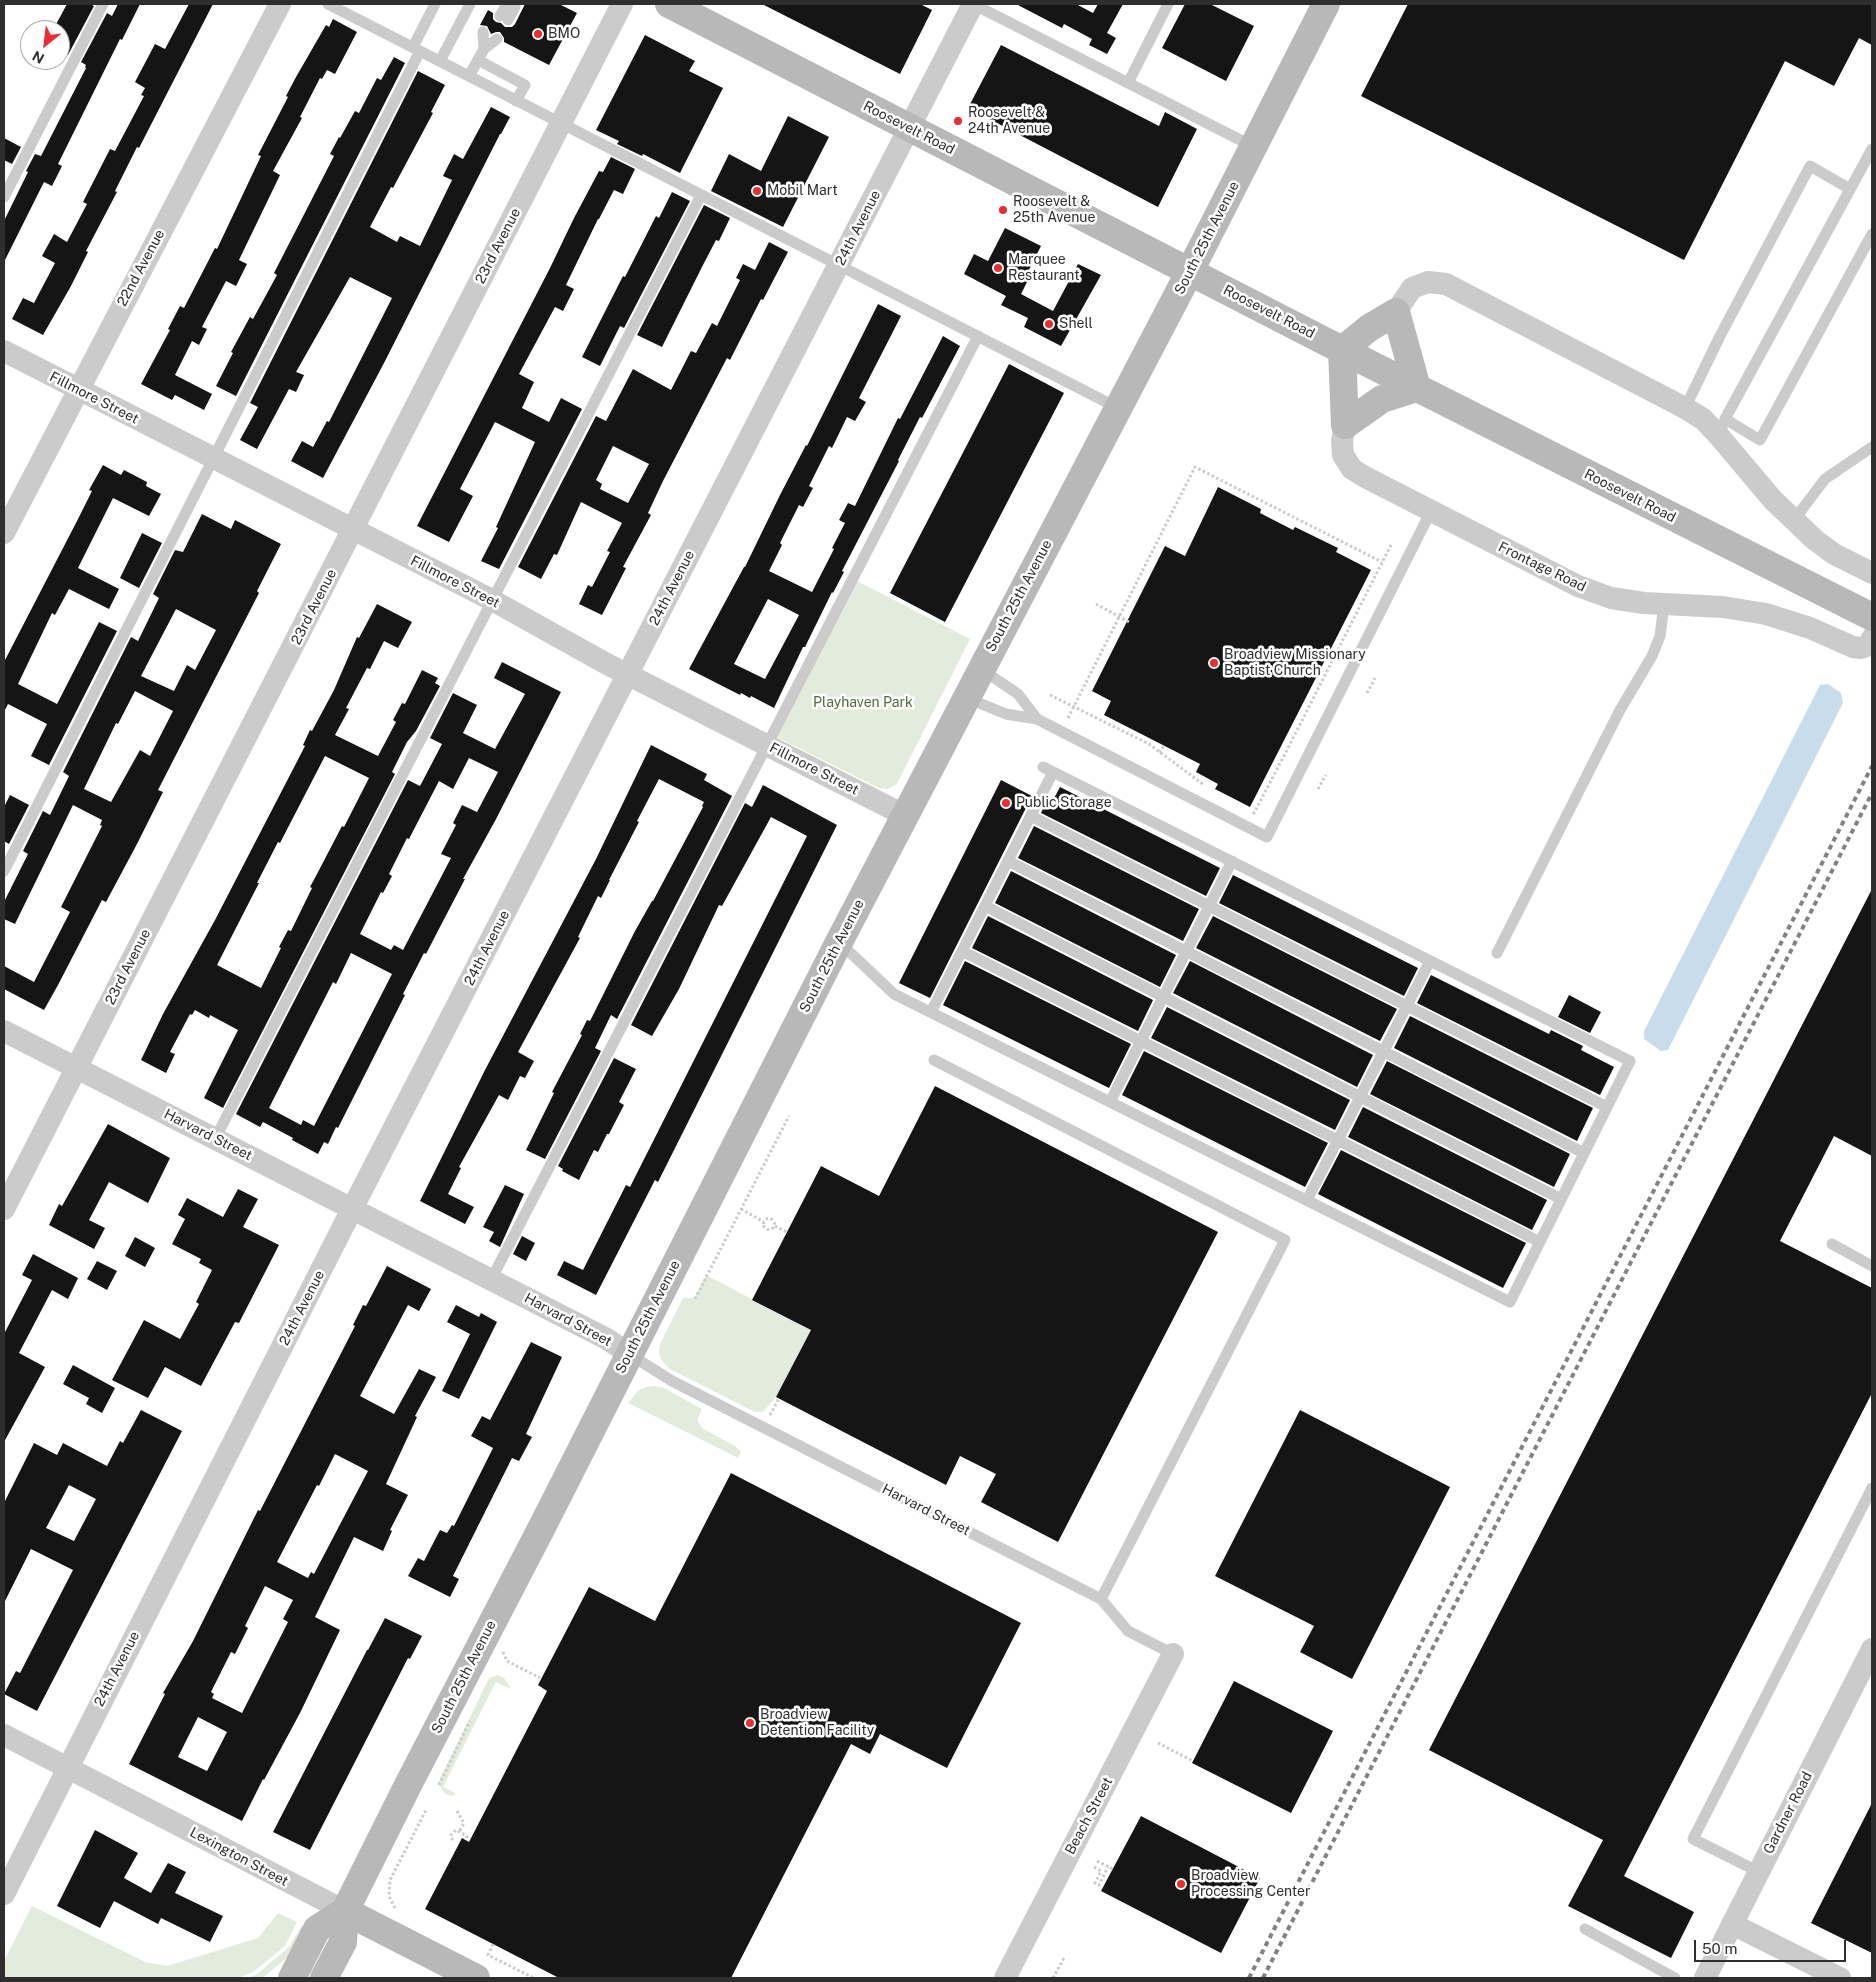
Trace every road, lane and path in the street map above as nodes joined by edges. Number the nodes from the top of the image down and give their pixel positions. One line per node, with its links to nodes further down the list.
1 (103, 4): 27 (lane)
2 (280, 4): 36 (street, 22nd Avenue)
3 (328, 4): 15 (lane)
4 (435, 4): 15 (lane)
5 (470, 4): 17 (lane)
6 (507, 4): 13 (lane)
7 (513, 4): 13 (lane)
8 (622, 4): 21 (street, 23rd Avenue)
9 (669, 4): 22 (main road, Roosevelt Road)
10 (973, 4): 19 (lane); 22 (street, 24th Avenue)
11 (1168, 4): 19 (lane)
12 (1326, 4): 23 (main road, South 25th Avenue)
13 (500, 13)
14 (490, 36): 16 (lane)
15 (417, 49): 17 (lane); 42 (lane)
16 (478, 60): 18 (lane); 20 (lane)
17 (440, 61): 18 (lane)
18 (469, 76): 20 (lane)
19 (1128, 84): 23 (lane)
20 (516, 100): 21 (lane)
21 (561, 123): 26 (lane); 45 (street, 23rd Avenue)
22 (909, 128): 29 (street, 24th Avenue); 30 (main road, Roosevelt Road)
23 (1254, 148): 30 (main road, South 25th Avenue)
24 (1872, 149): 25 (lane)
25 (1850, 189): 38 (lane); 40 (lane)
26 (701, 195): 29 (lane); 50 (lane)
27 (4, 197)
28 (1872, 234): 40 (lane)
29 (839, 265): 32 (lane); 58 (street, 24th Avenue)
30 (1190, 271): 33 (main road, Roosevelt Road); 37 (main road, South 25th Avenue)
31 (1396, 312): 33 (main road); 35 (main road); 38 (street)
32 (978, 336): 37 (lane); 66 (lane)
33 (1342, 350): 35 (main road, Roosevelt Road); 39 (main road)
34 (4, 351): 36 (street, Fillmore Street)
35 (1417, 388): 39 (main road); 54 (main road, Roosevelt Road)
36 (78, 389): 42 (street, Fillmore Street); 46 (street, 22nd Avenue)
37 (1118, 408): 57 (main road, South 25th Avenue)
38 (1685, 408): 40 (street)
39 (1345, 425): 43 (street, Frontage Road)
40 (1722, 427): 44 (street)
41 (1872, 447): 44 (lane)
42 (213, 458): 45 (street, Fillmore Street); 77 (lane)
43 (1431, 512): 52 (street, Frontage Road); 65 (lane)
44 (1794, 520): 49 (street)
45 (354, 530): 50 (street, Fillmore Street); 92 (street, 23rd Avenue)
46 (4, 533)
47 (1392, 543): 48 (path)
48 (1382, 562): 53 (path); 72 (path)
49 (1872, 572)
50 (492, 600): 58 (street, Fillmore Street); 97 (lane)
51 (1096, 604): 53 (path)
52 (1664, 605): 56 (street, Frontage Road); 83 (lane)
53 (1119, 616): 55 (path); 63 (path)
54 (1872, 617)
55 (1129, 622)
56 (1872, 638)
57 (981, 669): 62 (main road, South 25th Avenue); 64 (lane)
58 (628, 674): 66 (street, Fillmore Street); 102 (street, 24th Avenue)
59 (1375, 678): 60 (path)
60 (1367, 693)
61 (1050, 695): 63 (path)
62 (966, 697): 64 (lane); 73 (main road, South 25th Avenue)
63 (1074, 707): 65 (path); 68 (path)
64 (1038, 719): 65 (lane)
65 (1061, 731)
66 (767, 745): 73 (street, Fillmore Street); 111 (lane)
67 (1164, 745): 68 (path)
68 (1160, 753): 70 (path)
69 (1326, 775): 71 (path)
70 (1205, 786)
71 (1318, 790)
72 (1246, 809)
73 (904, 816): 80 (main road, South 25th Avenue)
74 (1031, 816): 75 (lane); 76 (lane); 79 (lane)
75 (1008, 861): 78 (lane); 82 (lane)
76 (1232, 862): 79 (lane); 84 (lane)
77 (4, 871)
78 (985, 906): 81 (lane); 85 (lane)
79 (1209, 906): 82 (lane); 86 (lane)
80 (839, 942): 87 (lane); 113 (main road, South 25th Avenue)
81 (962, 951): 87 (lane); 89 (lane)
82 (1186, 951): 85 (lane); 90 (lane)
83 (1497, 953)
84 (1430, 961): 86 (lane); 95 (lane)
85 (1163, 997): 89 (lane); 93 (lane)
86 (1407, 1006): 90 (lane); 95 (lane)
87 (931, 1012): 94 (lane)
88 (4, 1031): 92 (street, Harvard Street)
89 (1141, 1041): 94 (lane); 98 (lane)
90 (1383, 1051): 93 (lane); 99 (lane)
91 (934, 1060): 115 (lane)
92 (76, 1068): 97 (street, Harvard Street); 104 (street, 23rd Avenue)
93 (1360, 1097): 98 (lane); 100 (lane)
94 (1110, 1102): 101 (lane)
95 (1608, 1107): 99 (lane)
96 (789, 1116): 103 (path)
97 (215, 1139): 102 (street, Harvard Street)
98 (1338, 1140): 101 (lane); 108 (lane)
99 (1584, 1154): 100 (lane)
100 (1561, 1199): 108 (lane)
101 (1307, 1200): 108 (lane)
102 (352, 1209): 111 (street, Harvard Street); 124 (street, 24th Avenue)
103 (741, 1209): 105 (path); 112 (path)
104 (4, 1210)
105 (764, 1222): 106 (path); 106 (path)
106 (775, 1226): 107 (path)
107 (787, 1232)
108 (1540, 1242)
109 (1832, 1244): 110 (lane)
110 (1872, 1266)
111 (491, 1280): 113 (street, Harvard Street)
112 (695, 1299)
113 (629, 1354): 115 (lane, Harvard Street); 137 (main road, South 25th Avenue)
114 (1872, 1488): 135 (lane)
115 (1101, 1599): 118 (lane, Harvard Street)
116 (507, 1644): 119 (path)
117 (1872, 1649): 135 (street, Gardner Road)
118 (1174, 1654): 147 (street, Beach Street)
119 (540, 1678)
120 (471, 1720): 125 (path)
121 (4, 1735): 124 (street, Lexington Street)
122 (1158, 1743): 123 (path)
123 (1193, 1761)
124 (67, 1767): 136 (street, 24th Avenue); 137 (street, Lexington Street)
125 (439, 1785)
126 (426, 1810): 138 (path)
127 (457, 1810): 128 (path)
128 (459, 1832): 129 (path); 130 (path)
129 (453, 1840)
130 (466, 1840)
131 (1097, 1861): 133 (path)
132 (1094, 1867): 133 (path)
133 (1108, 1867): 134 (path)
134 (1113, 1869)
135 (1759, 1872): 139 (street, Gardner Road)
136 (4, 1894)
137 (345, 1911): 143 (main road); 144 (main road, South 25th Avenue); 145 (main road, Lexington Street)
138 (399, 1912)
139 (1732, 1924): 150 (street, Gardner Road); 151 (street)
140 (1585, 1928): 149 (lane)
141 (493, 1944): 146 (path)
142 (1064, 1958): 148 (path)
143 (292, 1978)
144 (324, 1978)
145 (476, 1978)
146 (534, 1978)
147 (1005, 1978)
148 (1053, 1978)
149 (1675, 1978)
150 (1705, 1978)
151 (1840, 1978)

